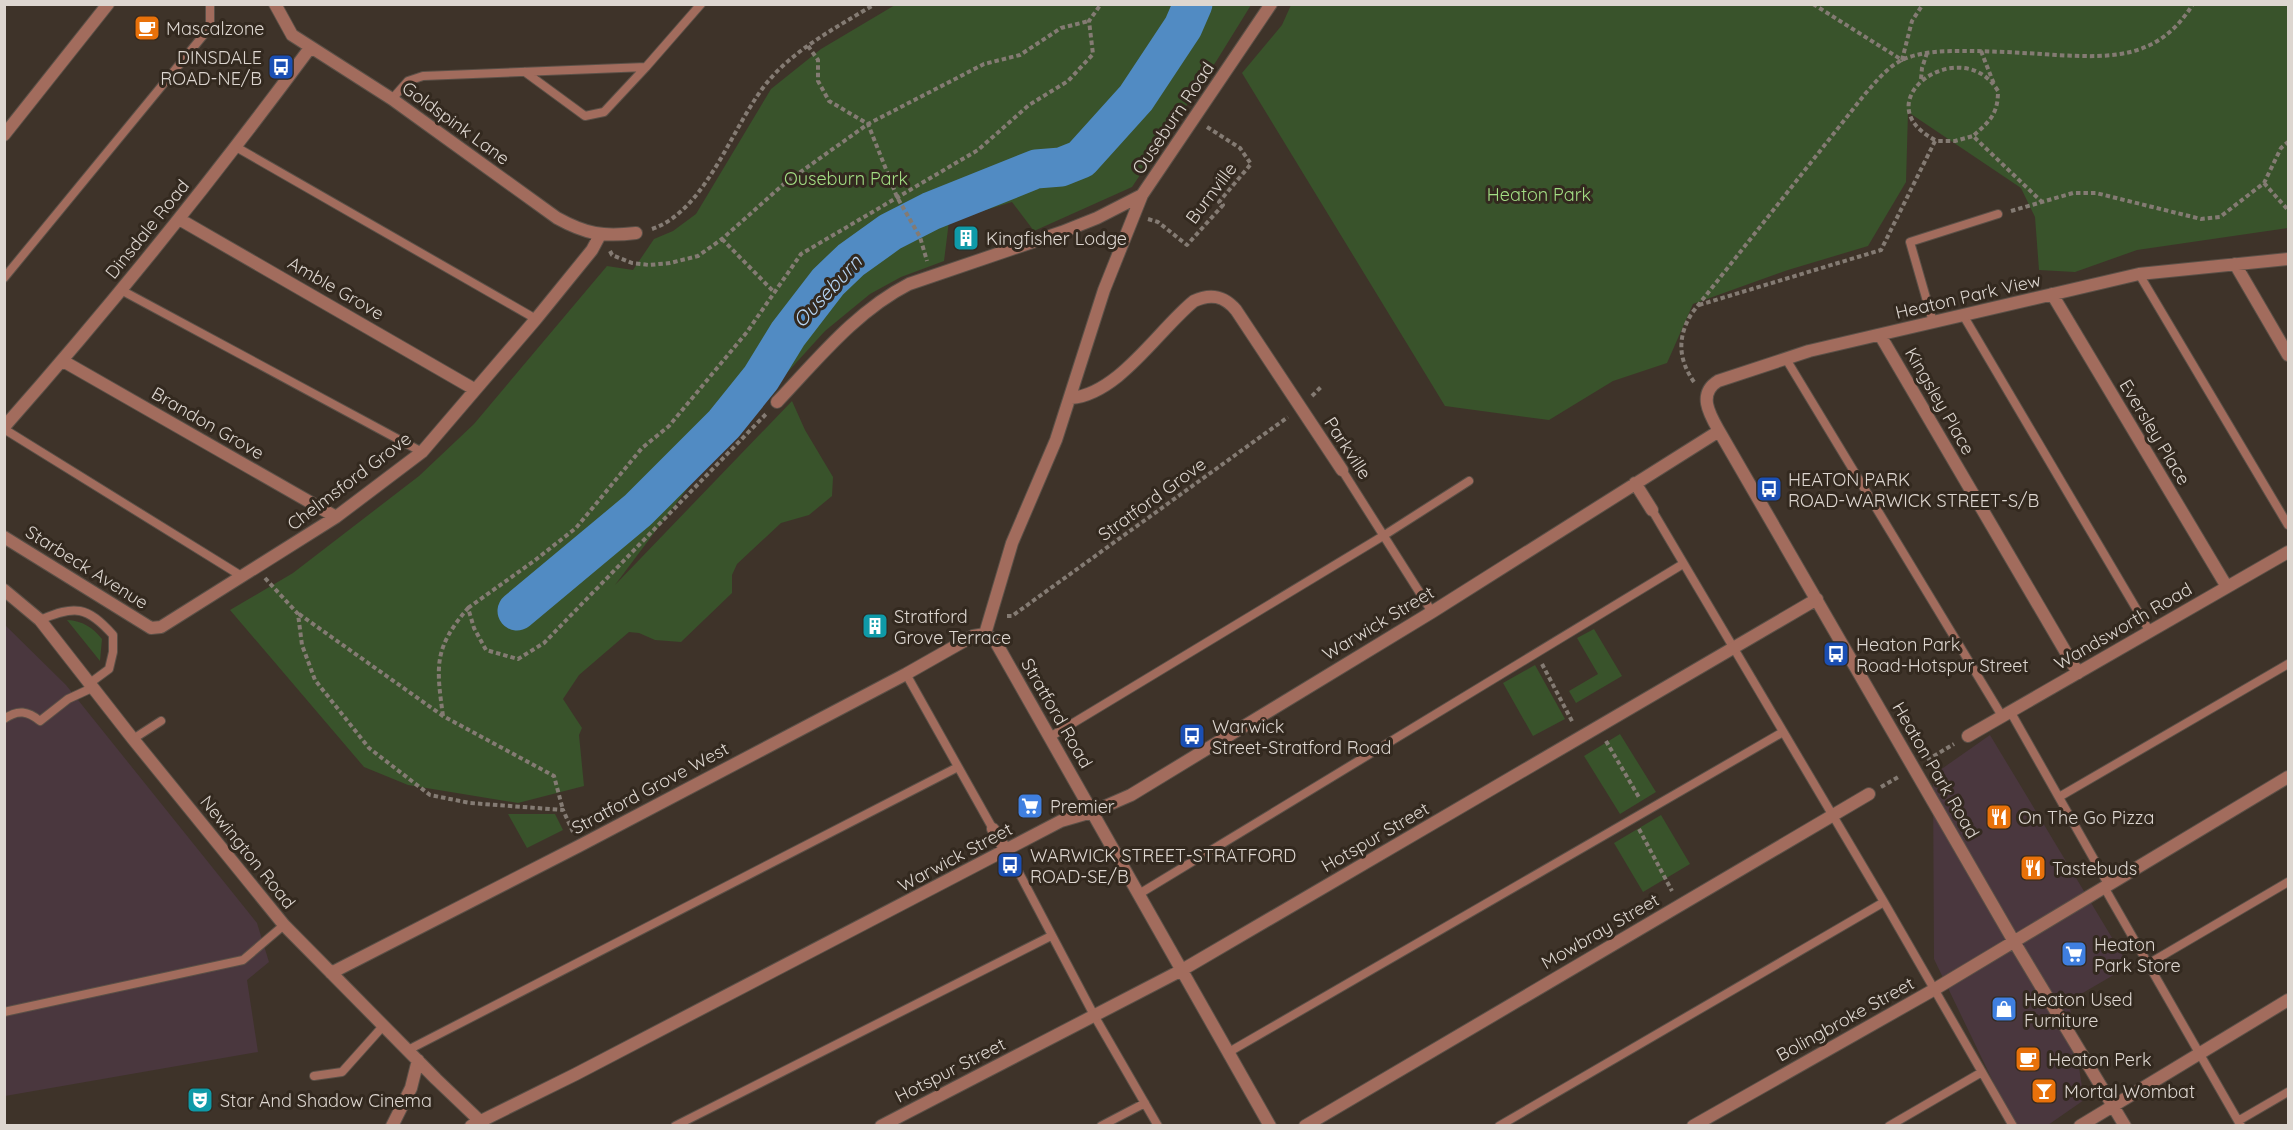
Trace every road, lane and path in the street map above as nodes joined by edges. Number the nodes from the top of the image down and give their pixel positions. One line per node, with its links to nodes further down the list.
1 (108, 4): 24 (street)
2 (210, 4): 44 (lane)
3 (275, 4): 13 (street, Goldspink Lane)
4 (701, 4): 17 (lane)
5 (875, 4): 12 (path)
6 (1101, 4): 11 (path)
7 (1271, 4): 22 (street, Ouseburn Road)
8 (1813, 4): 16 (path)
9 (1923, 4): 16 (path)
10 (2193, 4): 14 (path)
11 (1089, 21): 23 (path); 31 (path)
12 (808, 46): 23 (path); 37 (path)
13 (310, 48): 21 (street, Goldspink Lane); 28 (street, Dinsdale Road)
14 (1981, 51): 15 (path); 20 (path)
15 (1928, 53): 16 (path); 19 (path)
16 (1902, 60): 48 (path)
17 (646, 67): 18 (lane); 18 (lane)
18 (525, 72): 21 (lane)
19 (1921, 80): 20 (path); 26 (path)
20 (1995, 85): 25 (path)
21 (392, 99): 38 (street, Goldspink Lane)
22 (1194, 119): 30 (street, Ouseburn Road); 35 (path, Burnville)
23 (868, 124): 31 (path); 39 (path)
24 (4, 135)
25 (1973, 136): 26 (path); 32 (path)
26 (1935, 141): 48 (path)
27 (2289, 142): 29 (path)
28 (236, 147): 36 (street, Dinsdale Road); 50 (lane)
29 (2264, 183): 32 (path); 33 (path)
30 (1142, 195): 35 (street); 43 (street, Ouseburn Road)
31 (897, 197): 43 (path); 46 (path)
32 (2042, 202): 34 (path)
33 (2289, 210)
34 (1998, 214): 51 (lane)
35 (1135, 215): 59 (street)
36 (179, 219): 45 (street, Dinsdale Road); 57 (street, Amble Grove)
37 (636, 233): 38 (street, Goldspink Lane)
38 (600, 236): 39 (path); 50 (street, Chelmsford Grove)
39 (722, 239): 46 (path)
40 (2289, 259): 41 (street, Heaton Park View)
41 (2235, 264): 42 (street, Heaton Park View); 53 (street)
42 (2139, 274): 47 (street, Heaton Park View); 70 (lane)
43 (932, 276): 60 (street, Ouseburn Road)
44 (4, 278)
45 (121, 290): 55 (street, Dinsdale Road); 64 (lane)
46 (773, 291): 80 (path)
47 (2052, 294): 49 (street, Heaton Park View); 77 (street, Eversley Place)
48 (1697, 306): 58 (path)
49 (1963, 315): 51 (street, Heaton Park View); 86 (lane)
50 (536, 319): 57 (street, Chelmsford Grove)
51 (1933, 322): 52 (street, Heaton Park View)
52 (1880, 335): 54 (street, Heaton Park View); 91 (street, Kingsley Place)
53 (2289, 355)
54 (1786, 359): 58 (street, Heaton Park View); 94 (lane)
55 (63, 361): 62 (street, Dinsdale Road); 69 (street, Brandon Grove)
56 (1322, 386): 61 (path, Stratford Grove)
57 (474, 389): 64 (street, Chelmsford Grove)
58 (1707, 392): 63 (street)
59 (1071, 398): 61 (street, Parkville); 82 (street)
60 (777, 402): 80 (path)
61 (1301, 408): 65 (street, Parkville); 82 (path, Stratford Grove)
62 (4, 428): 76 (lane)
63 (1719, 431): 67 (street, Warwick Street); 79 (street, Heaton Park Road)
64 (422, 452): 69 (street, Chelmsford Grove)
65 (1342, 470): 71 (lane, Parkville)
66 (1469, 481): 71 (lane)
67 (1635, 483): 68 (street); 81 (street, Warwick Street)
68 (1652, 510): 74 (lane)
69 (336, 517): 75 (street, Chelmsford Grove)
70 (2289, 525)
71 (1383, 536): 81 (lane, Parkville); 101 (lane)
72 (4, 537): 85 (street, Starbeck Avenue)
73 (2289, 552): 77 (street, Wandsworth Road)
74 (1683, 564): 88 (lane); 89 (lane)
75 (257, 569): 76 (street, Chelmsford Grove); 83 (path)
76 (243, 576): 85 (street, Chelmsford Grove)
77 (2228, 587): 86 (street, Wandsworth Road)
78 (4, 590): 84 (street, Newington Road)
79 (1817, 599): 88 (street, Hotspur Street); 105 (street, Heaton Park Road)
80 (468, 608): 95 (path)
81 (1432, 612): 111 (street, Warwick Street)
82 (991, 613): 87 (street)
83 (298, 614): 95 (path); 109 (path)
84 (39, 620): 93 (street, Newington Road); 93 (lane)
85 (151, 628)
86 (2150, 632): 91 (street, Wandsworth Road)
87 (985, 634): 92 (street, Stratford Grove West); 101 (street, Stratford Road)
88 (1733, 648): 98 (street, Hotspur Street); 99 (lane)
89 (1536, 653): 102 (path); 120 (lane)
90 (2289, 664): 108 (lane)
91 (2078, 673): 94 (street, Wandsworth Road)
92 (906, 674): 104 (lane); 115 (street, Stratford Grove West)
93 (92, 685): 96 (lane); 103 (street, Newington Road)
94 (2006, 713): 100 (street, Wandsworth Road); 108 (lane)
95 (443, 716): 109 (path)
96 (4, 718)
97 (161, 721): 103 (lane)
98 (1599, 727): 102 (street, Hotspur Street); 110 (path)
99 (1783, 732): 110 (lane); 112 (lane)
100 (1968, 736): 105 (path)
101 (1050, 737): 111 (street, Stratford Road)
102 (1580, 737): 127 (street, Hotspur Street)
103 (133, 739): 123 (street, Newington Road)
104 (958, 767): 114 (lane); 134 (lane)
105 (1914, 768): 107 (path); 125 (street, Heaton Park Road)
106 (2289, 777): 119 (street, Bolingbroke Street)
107 (1869, 794): 112 (street, Mowbray Street)
108 (2059, 797): 119 (lane)
109 (563, 810): 115 (path)
110 (1646, 811): 113 (lane)
111 (1092, 812): 116 (street, Warwick Street); 120 (street, Stratford Road)
112 (1832, 816): 121 (lane); 122 (street, Mowbray Street)
113 (1633, 818): 122 (path); 135 (lane)
114 (993, 830): 116 (street)
115 (579, 846): 128 (street, Stratford Grove West)
116 (1006, 850): 117 (street); 144 (street, Warwick Street)
117 (1016, 867): 124 (lane)
118 (2289, 882): 126 (lane)
119 (2106, 885): 125 (street, Bolingbroke Street); 126 (lane)
120 (1139, 894): 127 (street, Stratford Road)
121 (1884, 902): 129 (lane); 152 (lane)
122 (1680, 905): 151 (street, Mowbray Street)
123 (284, 925): 128 (street, Newington Road); 131 (lane)
124 (1051, 936): 132 (lane); 146 (lane)
125 (2013, 940): 129 (street, Bolingbroke Street); 142 (street, Heaton Park Road)
126 (2148, 964): 136 (lane)
127 (1182, 970): 132 (street, Hotspur Street); 135 (street, Stratford Road)
128 (331, 973): 133 (street, Newington Road)
129 (1935, 989): 138 (lane); 153 (street, Bolingbroke Street)
130 (2289, 1000): 136 (street)
131 (4, 1012)
132 (1095, 1017): 141 (lane); 147 (street, Hotspur Street)
133 (384, 1025): 134 (street, Newington Road); 139 (lane)
134 (408, 1050): 137 (street, Newington Road)
135 (1229, 1052): 150 (street, Stratford Road)
136 (2200, 1053): 142 (street); 143 (lane)
137 (418, 1060): 144 (street, Newington Road); 145 (street)
138 (1982, 1072): 154 (lane); 155 (lane)
139 (314, 1076)
140 (2289, 1092): 143 (lane)
141 (1145, 1103): 148 (lane); 149 (lane)
142 (2114, 1106): 156 (street); 157 (street, Heaton Park Road)
143 (2239, 1123)
144 (476, 1124)
145 (392, 1125)
146 (675, 1125)
147 (880, 1125)
148 (1101, 1125)
149 (1158, 1125)
150 (1270, 1125)
151 (1305, 1125)
152 (1498, 1125)
153 (1693, 1125)
154 (1889, 1125)
155 (2013, 1125)
156 (2080, 1125)
157 (2126, 1125)

